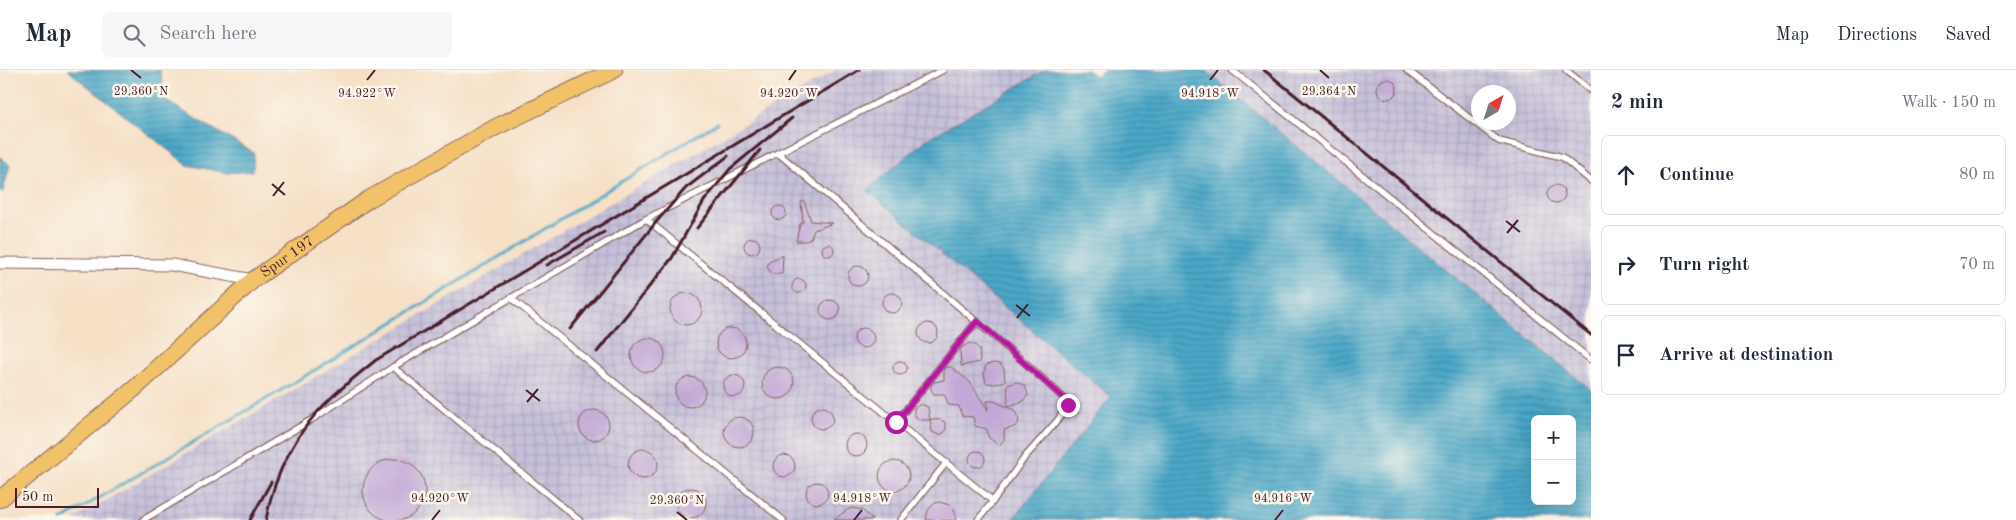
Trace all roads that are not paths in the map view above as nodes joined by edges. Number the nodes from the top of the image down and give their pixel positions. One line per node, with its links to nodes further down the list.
1 (614, 70): 11 (main road, Spur 197)
2 (943, 70): 7 (lane)
3 (1232, 70): 14 (lane)
4 (1407, 70): 8 (lane)
5 (1566, 70): 6 (lane)
6 (1591, 91)
7 (778, 153): 9 (lane); 13 (lane)
8 (1591, 181)
9 (646, 219): 12 (lane); 16 (lane)
10 (0, 263): 11 (street)
11 (253, 280): 18 (main road, Spur 197)
12 (511, 298): 15 (lane); 22 (lane)
13 (977, 321): 16 (lane); 19 (lane)
14 (1591, 360)
15 (393, 367): 20 (lane); 21 (lane)
16 (896, 422): 17 (lane)
17 (946, 463): 19 (lane); 23 (lane)
18 (0, 499)
19 (993, 501): 24 (lane)
20 (143, 520)
21 (579, 520)
22 (783, 520)
23 (901, 520)
24 (978, 520)

